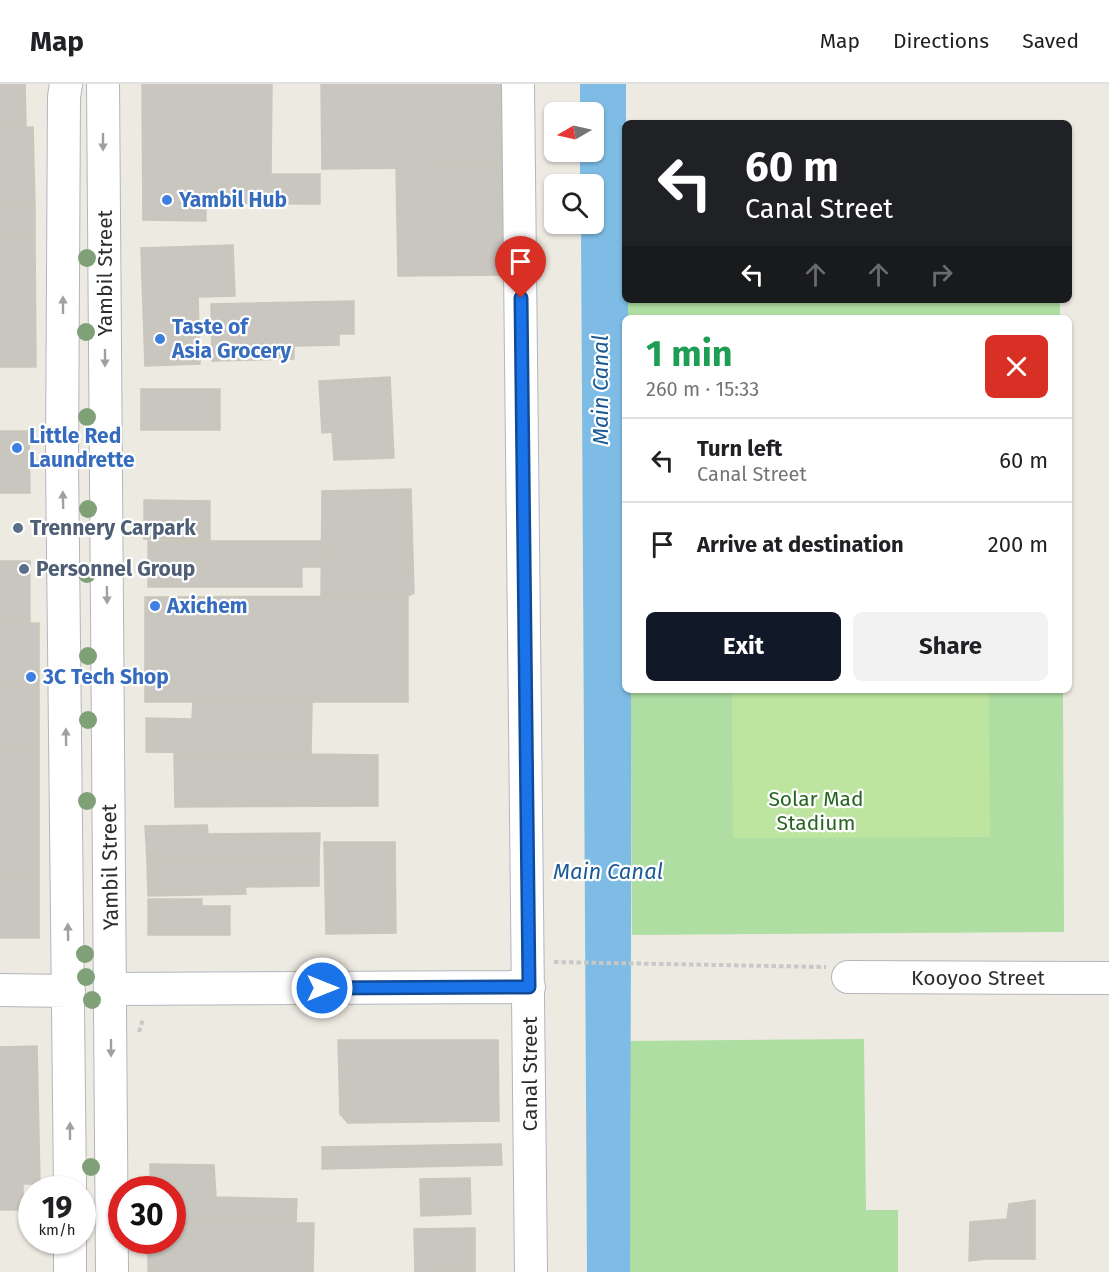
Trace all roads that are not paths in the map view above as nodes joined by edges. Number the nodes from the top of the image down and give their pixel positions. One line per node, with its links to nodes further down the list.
1 (66, 84): 4 (street, Yambil Street, one-way to 1)
2 (103, 84): 5 (street, Yambil Street, one-way to 5)
3 (518, 84): 8 (street, Canal Street)
4 (62, 460): 5 (street); 11 (street, Yambil Street, one-way to 4)
5 (106, 462): 9 (street, Yambil Street, one-way to 9)
6 (848, 977): 7 (street, Kooyoo Street)
7 (1109, 978)
8 (529, 987): 9 (street); 16 (street, Canal Street)
9 (111, 989): 15 (street, Yambil Street, one-way to 15)
10 (0, 990): 11 (street)
11 (69, 991): 12 (street, Yambil Street, one-way to 11)
12 (70, 1176)
13 (70, 1254): 14 (street)
14 (70, 1272)
15 (112, 1272)
16 (531, 1272)

